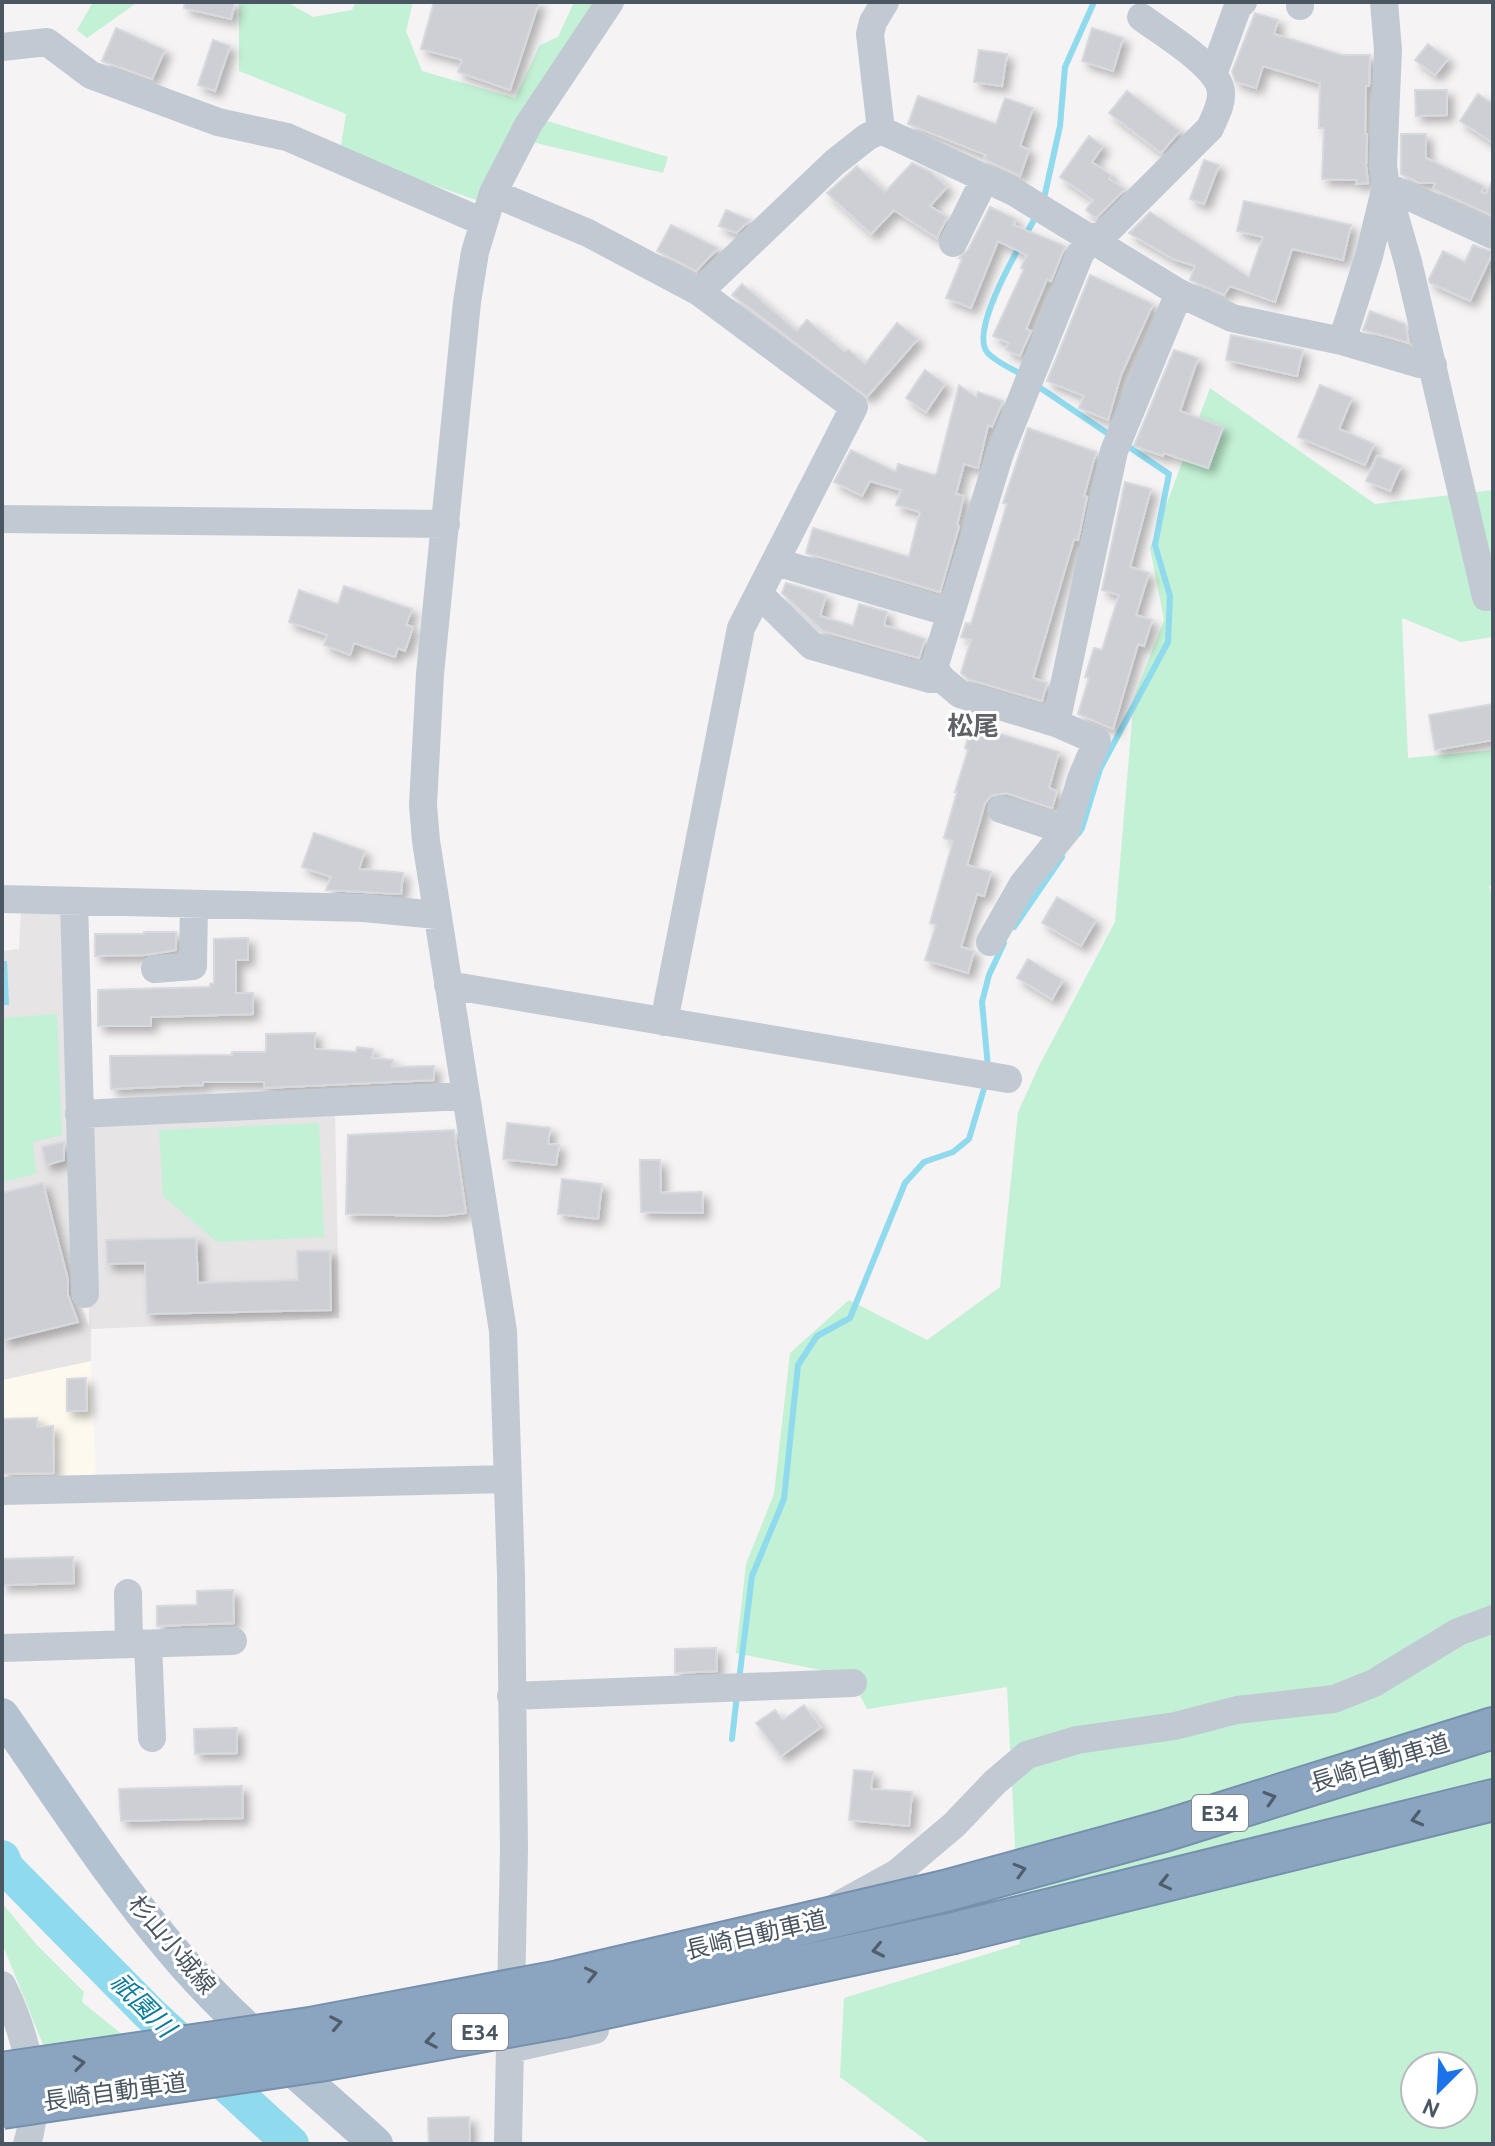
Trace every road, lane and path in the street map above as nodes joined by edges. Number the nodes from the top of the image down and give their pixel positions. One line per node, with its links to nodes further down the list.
1 (610, 2): 11 (street)
2 (885, 2): 8 (street)
3 (1243, 2): 7 (street)
4 (1384, 2): 10 (street)
5 (1141, 17): 7 (street)
6 (2, 47): 12 (street)
7 (1214, 72): 14 (street)
8 (881, 130): 9 (street); 16 (street)
9 (985, 178): 14 (street); 15 (street)
10 (1386, 186): 13 (street); 18 (street); 19 (street)
11 (493, 193): 12 (street); 16 (street)
12 (483, 222): 21 (street)
13 (1493, 235)
14 (1091, 239): 17 (street); 25 (street)
15 (953, 243)
16 (699, 292): 22 (street)
17 (1179, 293): 18 (street); 27 (street)
18 (1342, 341): 19 (street)
19 (1433, 365): 24 (street)
20 (2, 519): 21 (street)
21 (446, 524): 33 (street)
22 (776, 562): 23 (street); 25 (street)
23 (759, 594): 26 (street); 37 (street)
24 (1486, 597)
25 (951, 613): 26 (street)
26 (942, 679): 27 (street)
27 (1056, 723): 29 (street)
28 (1001, 809): 29 (street)
29 (1066, 831): 34 (street)
30 (2, 899): 31 (street)
31 (74, 901): 32 (street); 40 (street)
32 (194, 904): 33 (street); 35 (street)
33 (437, 915): 36 (street)
34 (990, 942)
35 (155, 969)
36 (448, 985): 37 (street); 39 (street)
37 (664, 1022): 38 (street)
38 (993, 1077)
39 (465, 1096): 40 (street); 42 (street)
40 (79, 1114): 41 (street)
41 (85, 1294)
42 (507, 1479): 43 (street); 50 (street)
43 (2, 1491)
44 (128, 1593): 47 (street)
45 (1493, 1619): 56 (street)
46 (233, 1641): 47 (street)
47 (139, 1644): 48 (street); 53 (street)
48 (2, 1648)
49 (853, 1683): 50 (street)
50 (511, 1696): 56 (street)
51 (2, 1715): 60 (main road, 杉山小城線)
52 (1493, 1728): 57 (highway, 長崎自動車道 / E34, one-way to 52, bridge)
53 (152, 1738)
54 (1493, 1800): 58 (highway, 長崎自動車道 / E34, one-way to 58, bridge)
55 (2, 1985): 59 (street)
56 (510, 2049): 61 (street)
57 (2, 2073)
58 (2, 2108)
59 (27, 2144)
60 (376, 2144)
61 (508, 2144)

